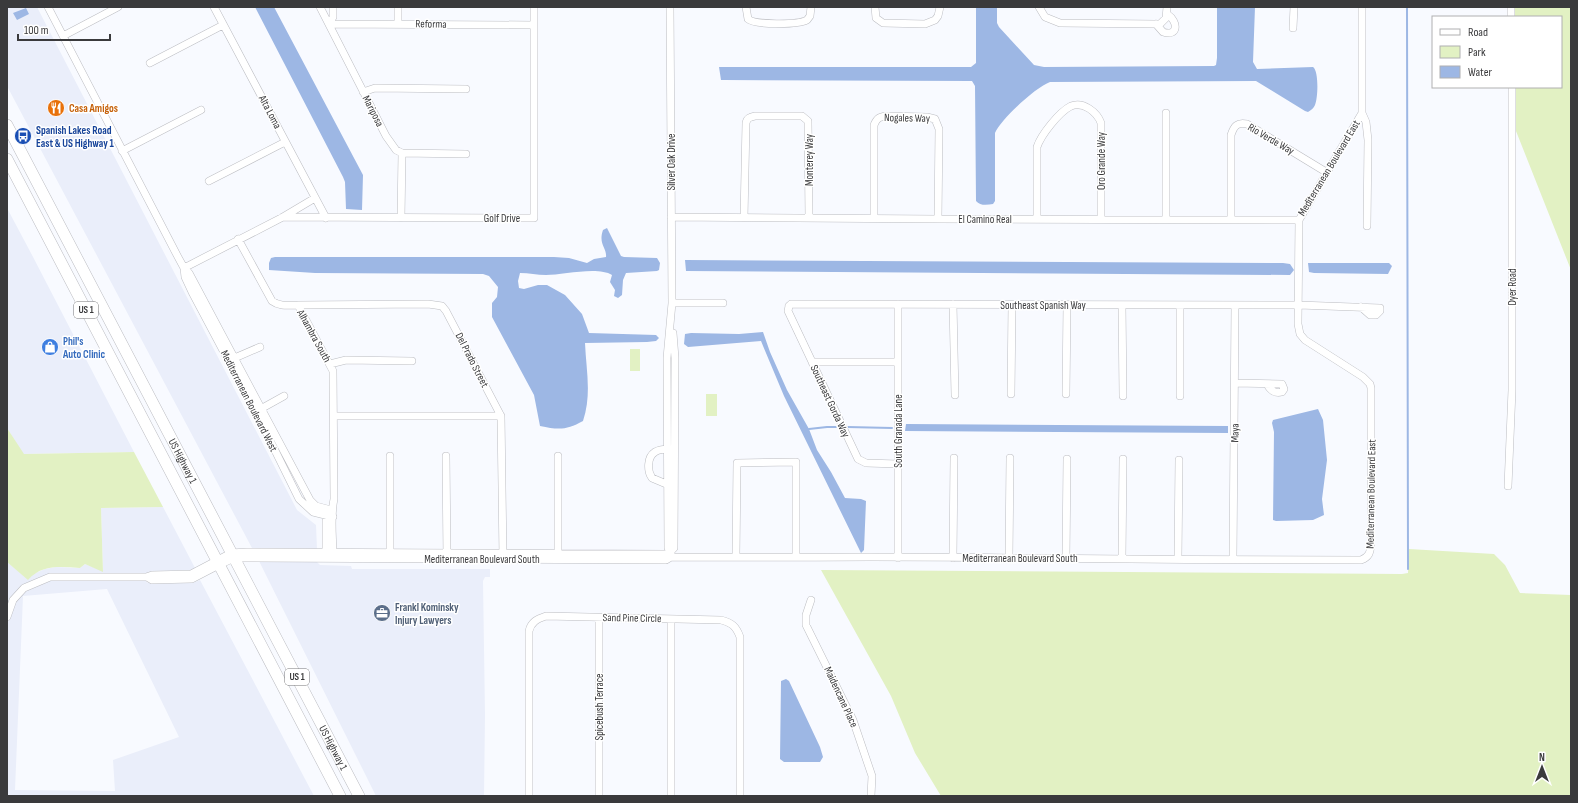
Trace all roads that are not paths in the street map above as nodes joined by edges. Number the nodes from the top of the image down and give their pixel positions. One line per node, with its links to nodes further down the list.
1 (48, 7): 23 (street, Mediterranean Boulevard West)
2 (118, 7): 23 (street)
3 (214, 7): 17 (street, Alta Loma)
4 (320, 7): 18 (street, Mariposa)
5 (333, 7): 18 (street)
6 (398, 7): 19 (street)
7 (534, 7): 21 (street, Golf Drive)
8 (670, 7): 43 (street, Silver Oak Drive)
9 (746, 7): 10 (street)
10 (811, 7)
11 (875, 7): 12 (street)
12 (940, 7)
13 (1039, 7): 20 (street)
14 (1294, 7): 22 (street)
15 (1362, 7): 29 (street, Mediterranean Boulevard East)
16 (1167, 11): 20 (street); 20 (street)
17 (223, 24): 24 (street); 32 (street, Alta Loma)
18 (329, 24): 19 (street, Reforma); 27 (street, Mariposa)
19 (398, 24): 21 (street, Reforma)
20 (1156, 24)
21 (534, 25): 46 (street, Golf Drive)
22 (1293, 28)
23 (63, 36): 33 (street, Mediterranean Boulevard West)
24 (150, 63)
25 (1512, 88): 101 (street, Dyer Road)
26 (466, 90): 27 (street)
27 (363, 92): 34 (street, Mariposa)
28 (201, 110): 33 (street)
29 (1362, 113): 37 (street, Mediterranean Boulevard East); 56 (street)
30 (1166, 114): 53 (street)
31 (7, 125): 41 (main road, US Highway 1 / US 1)
32 (285, 142): 38 (street); 40 (street, Alta Loma)
33 (122, 151): 59 (street, Mediterranean Boulevard West)
34 (402, 153): 35 (street); 46 (street)
35 (466, 154)
36 (7, 159): 39 (main road, US Highway 1 / US 1)
37 (1326, 172): 54 (street, Rio Verde Way); 55 (street, Mediterranean Boulevard East)
38 (210, 181)
39 (26, 195): 41 (main road); 44 (main road, US Highway 1 / US 1)
40 (315, 198): 42 (street, Golf Drive); 45 (street, Alta Loma)
41 (50, 207): 57 (main road, US Highway 1 / US 1)
42 (283, 217): 45 (street, Golf Drive); 58 (street, Golf Drive)
43 (671, 217): 47 (street, El Camino Real); 60 (street, Silver Oak Drive)
44 (38, 218): 57 (main road); 120 (main road, US Highway 1 / US 1)
45 (326, 218): 46 (street, Golf Drive)
46 (401, 218)
47 (744, 218): 48 (street, El Camino Real); 48 (street, Monterey Way)
48 (809, 218): 49 (street, El Camino Real)
49 (874, 218): 50 (street, El Camino Real); 50 (street, Nogales Way)
50 (938, 219): 51 (street, El Camino Real)
51 (1036, 219): 52 (street, El Camino Real); 52 (street, Oro Grande Way)
52 (1101, 219): 53 (street, El Camino Real)
53 (1166, 219): 54 (street, El Camino Real)
54 (1231, 220): 55 (street, El Camino Real)
55 (1298, 220): 70 (street, Mediterranean Boulevard East)
56 (1367, 226)
57 (61, 228): 104 (main road, US Highway 1 / US 1)
58 (238, 239): 59 (street, Golf Drive); 64 (street, Alhambra South)
59 (184, 268): 74 (street, Mediterranean Boulevard West)
60 (672, 303): 61 (street); 90 (street, Silver Oak Drive)
61 (723, 303)
62 (898, 304): 63 (street, Southeast Spanish Way); 65 (street, Southeast Spanish Way); 77 (street, South Granada Lane)
63 (953, 304): 66 (street, Southeast Spanish Way); 83 (street)
64 (298, 305): 78 (street, Alhambra South); 89 (street, Del Prado Street)
65 (786, 305): 76 (street, Southeast Gorda Way)
66 (1012, 305): 67 (street, Southeast Spanish Way); 81 (street)
67 (1067, 305): 68 (street, Southeast Spanish Way); 82 (street)
68 (1122, 305): 69 (street, Southeast Spanish Way); 85 (street)
69 (1180, 305): 71 (street, Southeast Spanish Way); 86 (street)
70 (1299, 305): 71 (street, Southeast Spanish Way); 72 (street, Southeast Spanish Way); 109 (street, Mediterranean Boulevard East)
71 (1235, 306): 79 (street, Maya)
72 (1361, 307)
73 (260, 347): 74 (street)
74 (231, 360): 87 (street, Mediterranean Boulevard West)
75 (412, 361): 78 (street)
76 (812, 362): 77 (street); 99 (street, Southeast Gorda Way)
77 (898, 362): 99 (street, South Granada Lane)
78 (330, 364): 88 (street, Alhambra South)
79 (1235, 383): 80 (street); 119 (street, Maya)
80 (1267, 384)
81 (1011, 394)
82 (1066, 394)
83 (955, 395)
84 (284, 396): 87 (street)
85 (1123, 396)
86 (1180, 396)
87 (258, 410): 102 (street, Mediterranean Boulevard West)
88 (334, 416): 89 (street); 102 (street, Alhambra South)
89 (501, 416): 108 (street, Del Prado Street)
90 (671, 449): 100 (street, Silver Oak Drive); 100 (street)
91 (390, 456): 106 (street)
92 (446, 456): 107 (street)
93 (558, 456): 110 (street)
94 (954, 458): 114 (street)
95 (1010, 458): 115 (street)
96 (1067, 459): 116 (street)
97 (1123, 459): 117 (street)
98 (1179, 460): 118 (street)
99 (898, 464): 113 (street, South Granada Lane)
100 (671, 486): 103 (street, Silver Oak Drive)
101 (1508, 486)
102 (330, 514): 105 (street, Alhambra South)
103 (671, 554): 110 (street, Mediterranean Boulevard South); 111 (street, Mediterranean Boulevard South)
104 (232, 556): 105 (street, Mediterranean Boulevard South); 120 (street, Mediterranean Boulevard South); 126 (main road, US Highway 1 / US 1)
105 (330, 556): 106 (street, Mediterranean Boulevard South)
106 (390, 556): 107 (street, Mediterranean Boulevard South)
107 (446, 556): 108 (street, Mediterranean Boulevard South)
108 (504, 556): 110 (street, Mediterranean Boulevard South)
109 (1369, 556): 119 (street, Mediterranean Boulevard South)
110 (558, 557)
111 (736, 557): 112 (street, Mediterranean Boulevard South); 112 (street)
112 (796, 557): 113 (street, Mediterranean Boulevard South)
113 (898, 558): 114 (street, Mediterranean Boulevard South)
114 (953, 558): 115 (street, Mediterranean Boulevard South)
115 (1009, 558): 116 (street, Mediterranean Boulevard South)
116 (1066, 559): 117 (street, Mediterranean Boulevard South)
117 (1122, 559): 118 (street, Mediterranean Boulevard South)
118 (1178, 559): 119 (street, Mediterranean Boulevard South)
119 (1233, 560)
120 (217, 562): 122 (street, Mediterranean Boulevard South); 125 (main road, US Highway 1 / US 1)
121 (811, 600): 131 (street, Maidencane Place)
122 (7, 617)
123 (599, 618): 124 (street, Sand Pine Circle); 127 (street, Sand Pine Circle); 128 (street, Spicebush Terrace)
124 (671, 619): 129 (street); 130 (street, Sand Pine Circle)
125 (340, 796)
126 (359, 796)
127 (529, 796)
128 (599, 796)
129 (671, 796)
130 (740, 796)
131 (871, 796)

